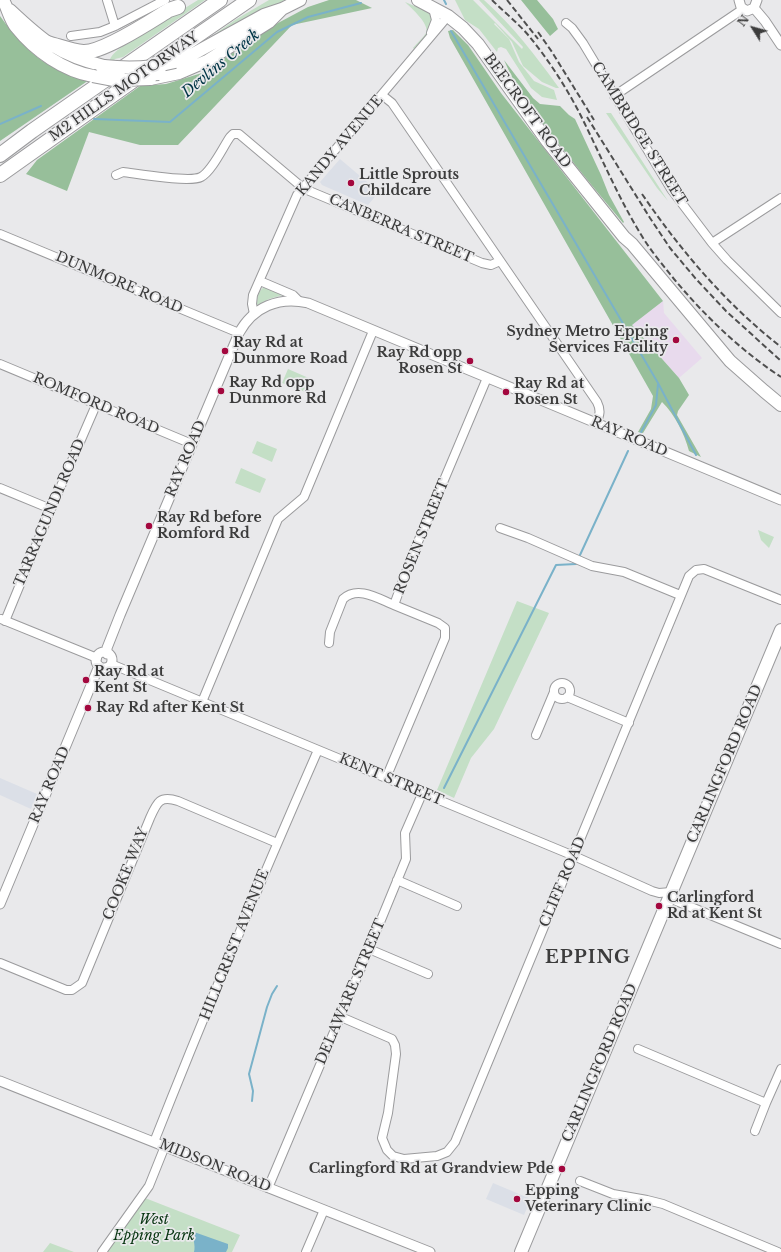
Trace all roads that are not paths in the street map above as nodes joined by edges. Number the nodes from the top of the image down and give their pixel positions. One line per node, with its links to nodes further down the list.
1 (107, 0): 15 (street)
2 (165, 0): 15 (street)
3 (220, 0): 24 (highway, M2 HILLS MOTORWAY)
4 (249, 0): 25 (highway, M2 HILLS MOTORWAY)
5 (300, 0): 12 (main road)
6 (418, 0): 11 (main road, BEECROFT ROAD)
7 (5, 3): 18 (main road); 21 (main road, bridge)
8 (184, 3): 18 (highway); 20 (highway)
9 (741, 4): 10 (street); 23 (street)
10 (756, 4): 19 (street)
11 (433, 8): 13 (main road, BEECROFT ROAD); 17 (street)
12 (282, 9): 20 (main road, bridge); 21 (main road)
13 (448, 16): 17 (street, KANDY AVENUE); 30 (main road, BEECROFT ROAD)
14 (566, 23): 23 (street, CAMBRIDGE STREET)
15 (115, 26): 16 (street)
16 (71, 36)
17 (428, 41): 22 (street, KANDY AVENUE)
18 (47, 43): 20 (main road)
19 (781, 45)
20 (104, 66): 21 (highway, bridge)
21 (159, 76)
22 (382, 95): 27 (street, KANDY AVENUE); 32 (street)
23 (614, 96): 31 (street, CAMBRIDGE STREET)
24 (0, 155)
25 (0, 175)
26 (116, 175): 27 (street, CANBERRA STREET)
27 (303, 188): 32 (street, CANBERRA STREET); 33 (street, KANDY AVENUE)
28 (781, 198): 31 (street)
29 (0, 234): 38 (street, DUNMORE ROAD)
30 (624, 237): 42 (main road, BEECROFT ROAD); 43 (main road, BEECROFT ROAD)
31 (712, 243): 35 (street, CAMBRIDGE STREET)
32 (500, 261): 44 (street)
33 (260, 281): 34 (street, RAY ROAD); 36 (street, KANDY AVENUE)
34 (299, 301): 36 (street, RAY ROAD); 37 (street, RAY ROAD)
35 (781, 313)
36 (254, 314): 38 (street, RAY ROAD)
37 (373, 331): 40 (street, RAY ROAD); 61 (street)
38 (239, 333): 45 (street, RAY ROAD)
39 (0, 364): 41 (street, ROMFORD ROAD)
40 (487, 378): 44 (street, RAY ROAD); 52 (street, ROSEN STREET)
41 (96, 405): 45 (street, ROMFORD ROAD); 48 (street, TARRAGUNDI ROAD)
42 (781, 405)
43 (781, 413)
44 (596, 423): 47 (street, RAY ROAD)
45 (192, 444): 56 (street, RAY ROAD)
46 (0, 488): 48 (street)
47 (781, 500)
48 (51, 509): 53 (street, TARRAGUNDI ROAD)
49 (500, 528): 50 (street)
50 (680, 595): 51 (street, CLIFF ROAD); 62 (street, CLIFF ROAD)
51 (781, 600)
52 (394, 605): 55 (street); 65 (street, ROSEN STREET)
53 (2, 620): 57 (street)
54 (781, 630): 70 (main road, CARLINGFORD ROAD)
55 (329, 643)
56 (107, 654): 57 (street); 58 (street)
57 (98, 662): 58 (street); 71 (street, RAY ROAD)
58 (111, 664): 61 (street, KENT STREET)
59 (554, 692): 60 (street); 60 (street); 63 (street)
60 (567, 697): 62 (street)
61 (202, 702): 64 (street, KENT STREET)
62 (628, 723): 68 (street, CLIFF ROAD)
63 (536, 735)
64 (318, 750): 65 (street, KENT STREET); 67 (street, HILLCREST AVENUE)
65 (386, 778): 66 (street, KENT STREET)
66 (422, 794): 68 (street, KENT STREET); 69 (street, DELAWARE STREET)
67 (277, 843): 75 (street, COOKE WAY); 83 (street, HILLCREST AVENUE)
68 (574, 856): 70 (street, KENT STREET); 77 (street, CLIFF ROAD)
69 (397, 880): 72 (street); 74 (street, DELAWARE STREET)
70 (670, 895): 73 (street, KENT STREET); 91 (main road, CARLINGFORD ROAD)
71 (0, 904)
72 (457, 906)
73 (781, 944)
74 (370, 949): 76 (street); 77 (street, DELAWARE STREET)
75 (0, 963)
76 (428, 974)
77 (341, 1017): 86 (street, DELAWARE STREET)
78 (638, 1050): 81 (street)
79 (781, 1069): 81 (street)
80 (0, 1081): 83 (street, MIDSON ROAD)
81 (766, 1103): 82 (street)
82 (755, 1131)
83 (154, 1142): 84 (street, MIDSON ROAD)
84 (165, 1146): 86 (street, MIDSON ROAD); 88 (street)
85 (580, 1181): 92 (street)
86 (268, 1188): 87 (street, MIDSON ROAD)
87 (324, 1210): 89 (street); 90 (street, MIDSON ROAD)
88 (102, 1252)
89 (306, 1252)
90 (430, 1252)
91 (521, 1252)
92 (778, 1252)

